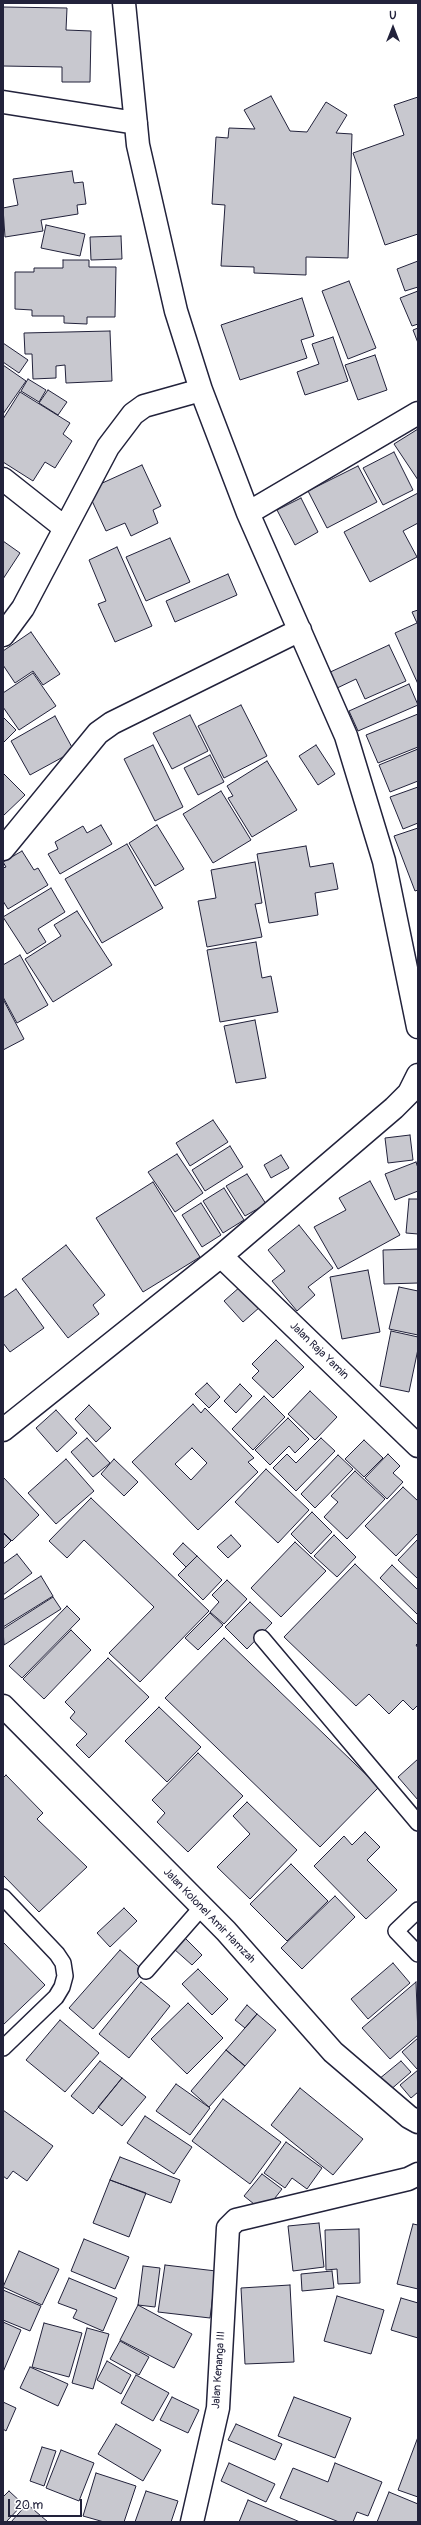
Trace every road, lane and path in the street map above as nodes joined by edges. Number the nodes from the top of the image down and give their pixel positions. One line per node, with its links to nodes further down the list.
1 (124, 3): 3 (street)
2 (3, 102): 3 (street)
3 (136, 123): 4 (street)
4 (201, 390): 7 (street); 8 (street)
5 (418, 413): 7 (street)
6 (3, 479): 8 (street)
7 (248, 513): 9 (street)
8 (65, 528): 10 (street)
9 (300, 630): 11 (street); 12 (street)
10 (3, 635)
11 (3, 849)
12 (418, 1027)
13 (415, 1088): 14 (street)
14 (221, 1256): 15 (street); 16 (street, Jalan Raja Yamin)
15 (3, 1430)
16 (418, 1446)
17 (262, 1638): 19 (lane)
18 (3, 1706): 21 (street, Jalan Kolonel Amir Hamzah)
19 (418, 1823)
20 (3, 1897): 25 (lane)
21 (202, 1907): 24 (lane); 26 (street, Jalan Kolonel Amir Hamzah)
22 (418, 1910): 23 (lane)
23 (418, 1954)
24 (146, 1971)
25 (3, 2048)
26 (418, 2122)
27 (418, 2174): 28 (street, Jalan Kenanga III)
28 (192, 2522)

